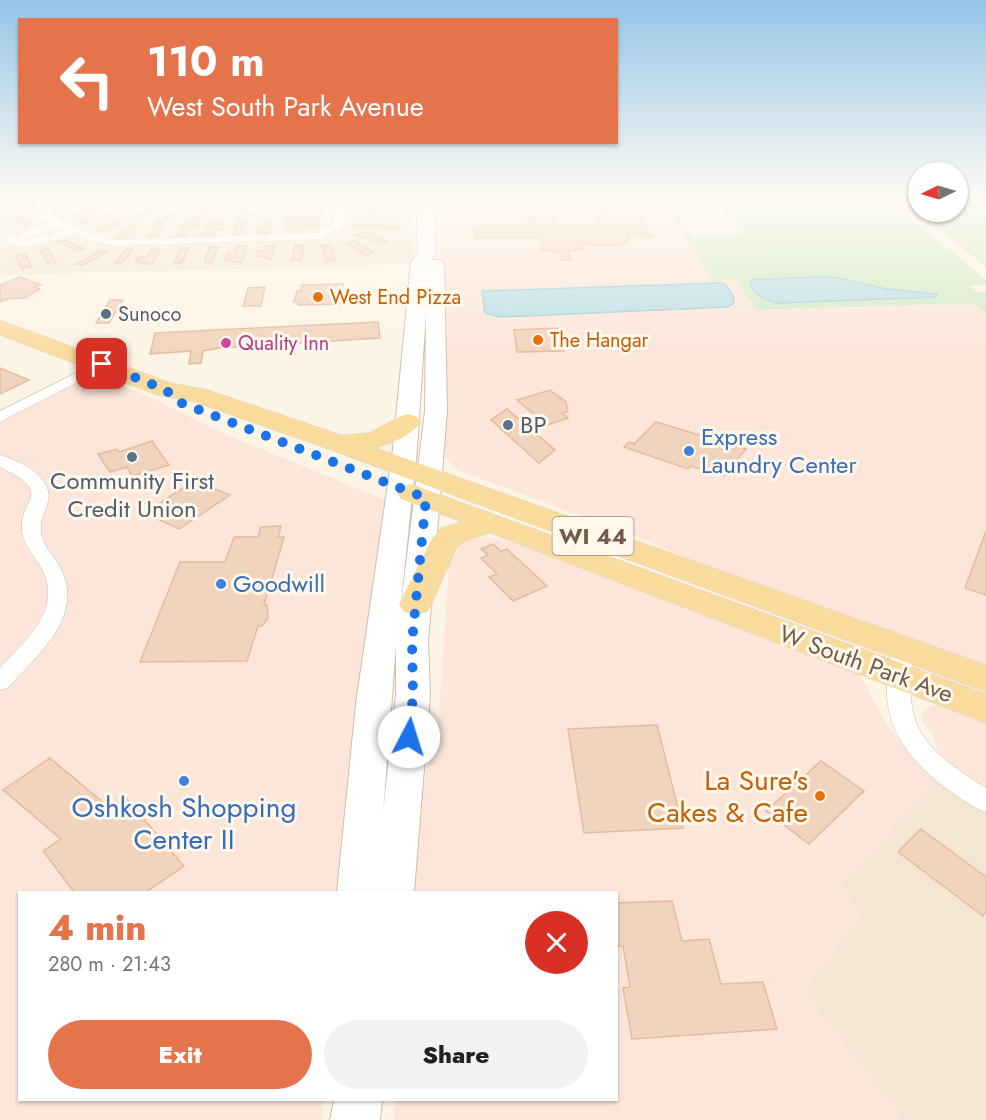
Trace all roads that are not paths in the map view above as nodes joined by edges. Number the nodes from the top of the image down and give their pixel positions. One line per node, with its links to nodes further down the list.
1 (427, 253): 6 (main road); 9 (main road)
2 (0, 327): 3 (main road, WI 44)
3 (102, 364): 4 (main road, WI 44); 5 (street)
4 (166, 390): 7 (main road, WI 44); 9 (main road, WI 44)
5 (0, 417)
6 (408, 422): 7 (main road); 9 (main road)
7 (330, 440): 9 (main road, WI 44)
8 (0, 460): 15 (street)
9 (414, 483): 10 (main road, WI 44); 11 (main road); 12 (main road, WI 44); 18 (main road)
10 (492, 523): 11 (main road); 12 (main road, WI 44)
11 (416, 604): 19 (main road)
12 (752, 608): 13 (main road, W South Park Ave / WI 44)
13 (901, 662): 14 (main road, W South Park Ave / WI 44); 16 (main road, W South Park Ave / WI 44); 17 (street)
14 (986, 679)
15 (0, 682)
16 (986, 709)
17 (986, 801)
18 (357, 891)
19 (394, 891)
20 (358, 1101): 21 (main road)
21 (355, 1120)

